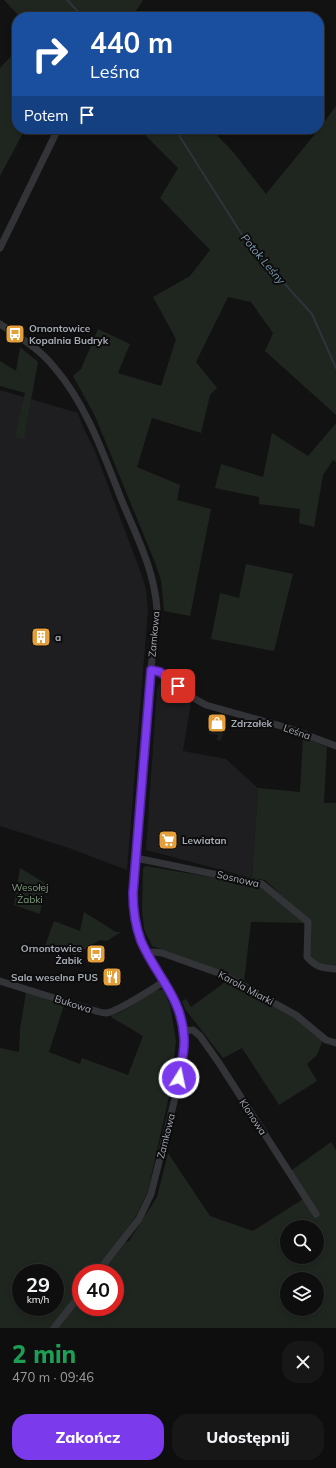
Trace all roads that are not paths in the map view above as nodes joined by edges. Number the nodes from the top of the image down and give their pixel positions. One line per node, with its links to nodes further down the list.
1 (56, 134): 2 (street)
2 (0, 248)
3 (0, 324): 4 (street, Zamkowa)
4 (151, 670): 5 (street, Leśna); 6 (street, Zamkowa)
5 (336, 746)
6 (136, 858): 7 (street, Zamkowa); 8 (street, Sosnowa)
7 (147, 953): 10 (street, Zamkowa); 12 (street, Karola Miarki)
8 (336, 969)
9 (0, 981): 10 (street, Bukowa)
10 (165, 981): 11 (street, Zamkowa)
11 (183, 1031): 13 (street, Klonowa); 14 (street, Zamkowa)
12 (336, 1043)
13 (316, 1214)
14 (104, 1264)
15 (72, 1305): 16 (street)
16 (54, 1328)

